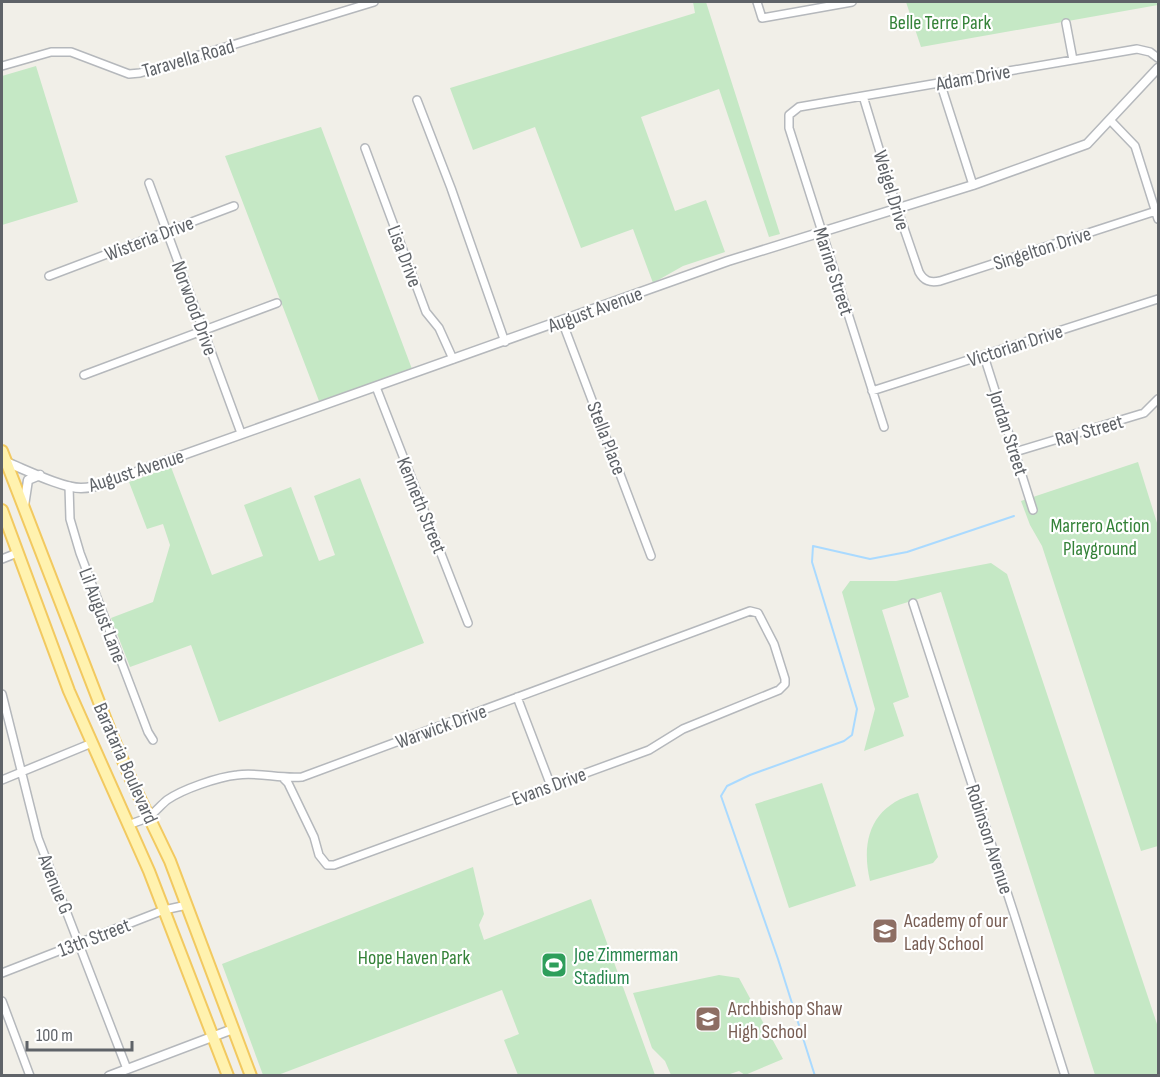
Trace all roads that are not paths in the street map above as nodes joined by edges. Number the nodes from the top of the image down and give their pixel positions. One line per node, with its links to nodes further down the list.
1 (374, 2): 7 (street, Taravella Road)
2 (757, 2): 3 (street)
3 (852, 2)
4 (1066, 23): 6 (street)
5 (1158, 58): 6 (street, Adam Drive)
6 (1073, 60): 9 (street, Adam Drive)
7 (2, 66)
8 (1158, 68): 13 (street, August Avenue)
9 (940, 82): 10 (street, Adam Drive); 16 (street)
10 (863, 96): 12 (street, Adam Drive); 18 (street, Weigel Drive)
11 (417, 100): 29 (street)
12 (789, 115): 22 (street, Marine Street)
13 (1110, 120): 16 (street, August Avenue); 19 (street)
14 (365, 148): 31 (street, Lisa Drive)
15 (149, 183): 21 (street, Norwood Drive)
16 (973, 185): 18 (street, August Avenue)
17 (234, 206): 21 (street, Wisteria Drive)
18 (897, 208): 22 (street, August Avenue); 24 (street, Weigel Drive)
19 (1156, 211): 20 (street); 24 (street, Singelton Drive)
20 (1158, 219)
21 (166, 231): 23 (street, Wisteria Drive); 28 (street, Norwood Drive)
22 (822, 232): 27 (street, August Avenue); 34 (street, Marine Street)
23 (49, 276)
24 (927, 281)
25 (1158, 299): 30 (street, Victorian Drive)
26 (277, 303): 28 (street)
27 (562, 321): 29 (street, August Avenue); 46 (street, Stella Place)
28 (204, 330): 32 (street); 37 (street, Norwood Drive)
29 (505, 342): 31 (street, August Avenue)
30 (984, 356): 34 (street, Victorian Drive); 38 (street, Jordan Street)
31 (453, 359): 33 (street, August Avenue)
32 (84, 375)
33 (376, 387): 37 (street, August Avenue); 50 (street, Kenneth Street)
34 (872, 391): 36 (street, Marine Street)
35 (1158, 399): 38 (street, Ray Street)
36 (884, 427)
37 (241, 433): 41 (street, August Avenue)
38 (1015, 452): 44 (street, Jordan Street)
39 (4, 457): 40 (street, August Avenue); 42 (main road, Barataria Boulevard)
40 (40, 475): 41 (street, August Avenue); 42 (street)
41 (69, 486): 53 (street, Lil August Lane)
42 (24, 507): 59 (main road, Barataria Boulevard)
43 (2, 510): 45 (main road, Barataria Boulevard)
44 (1034, 510)
45 (17, 553): 47 (street); 54 (main road, Barataria Boulevard)
46 (651, 556)
47 (2, 559)
48 (913, 603): 73 (street, Robinson Avenue)
49 (756, 611): 52 (street, Warwick Drive); 58 (street, Evans Drive)
50 (468, 623)
51 (2, 694): 55 (street, Avenue G)
52 (517, 697): 56 (street, Warwick Drive); 58 (street)
53 (153, 740)
54 (92, 743): 55 (street); 60 (main road, Barataria Boulevard)
55 (21, 772): 57 (street); 63 (street, Avenue G)
56 (284, 779): 58 (street, Evans Drive); 59 (street, Warwick Drive)
57 (2, 780)
58 (551, 786)
59 (148, 817): 60 (street, Warwick Drive); 61 (main road, Barataria Boulevard)
60 (129, 825): 62 (main road, Barataria Boulevard)
61 (187, 905): 62 (street, 13th Street); 66 (main road, Barataria Boulevard)
62 (164, 910): 63 (street, 13th Street); 67 (main road, Barataria Boulevard)
63 (79, 942): 64 (street, 13th Street); 68 (street, Avenue G)
64 (2, 973)
65 (2, 1001): 69 (street)
66 (233, 1029): 67 (street); 72 (main road, Barataria Boulevard)
67 (212, 1036): 68 (street); 71 (main road, Barataria Boulevard)
68 (127, 1069): 70 (street)
69 (30, 1076)
70 (109, 1076)
71 (228, 1076)
72 (251, 1076)
73 (1065, 1076)

